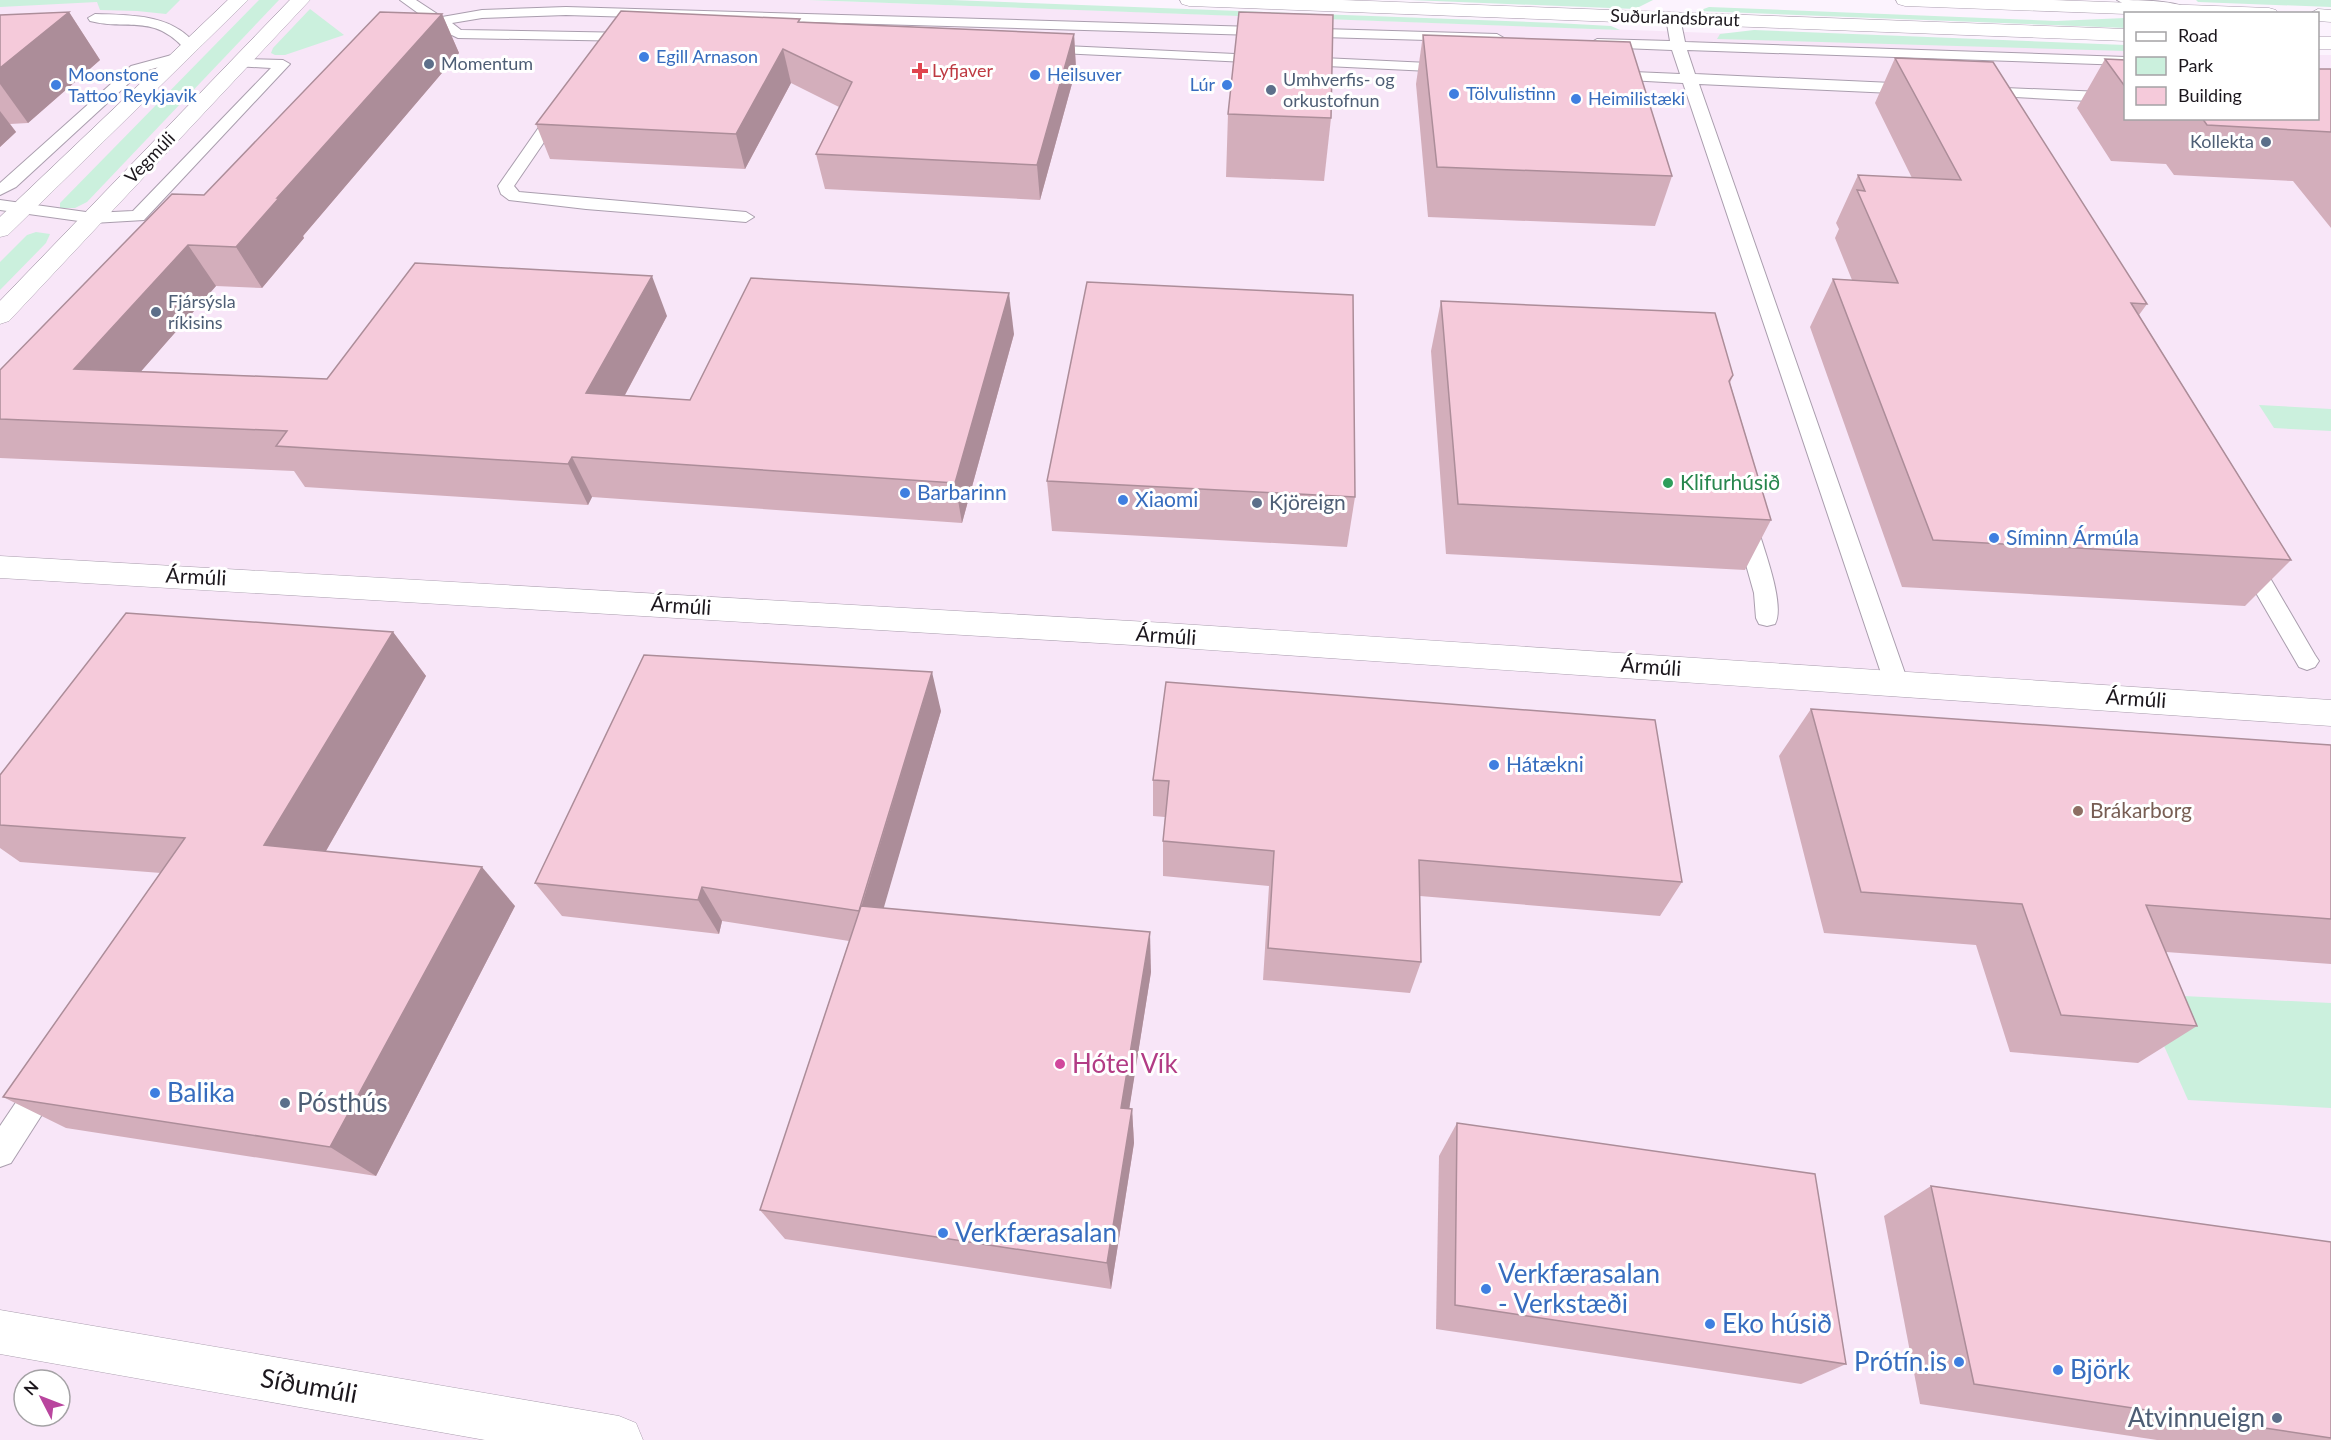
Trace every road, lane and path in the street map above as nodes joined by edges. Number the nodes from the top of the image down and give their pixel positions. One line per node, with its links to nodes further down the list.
1 (240, 0): 21 (street)
2 (301, 0): 26 (street, Vegmúli)
3 (407, 0): 11 (lane)
4 (1189, 0): 7 (street, Suðurlandsbraut)
5 (1905, 0): 8 (street)
6 (2124, 0): 8 (lane)
7 (1675, 9): 14 (street, Suðurlandsbraut); 19 (lane)
8 (2199, 11): 9 (street)
9 (2222, 12)
10 (95, 18): 21 (lane)
11 (436, 22): 12 (lane); 15 (lane)
12 (1119, 27): 13 (lane); 22 (lane)
13 (1374, 33): 17 (lane); 27 (lane)
14 (2124, 35)
15 (610, 37): 16 (lane); 23 (lane)
16 (646, 38)
17 (1507, 39)
18 (1578, 42): 19 (lane)
19 (1678, 45): 24 (lane); 30 (lane)
20 (1030, 49): 22 (lane)
21 (185, 51): 36 (lane); 38 (street)
22 (1113, 52): 27 (lane)
23 (597, 55)
24 (1967, 57): 25 (lane); 32 (lane)
25 (2124, 61)
26 (240, 63): 40 (street, Vegmúli); 40 (lane)
27 (1376, 68): 28 (lane)
28 (1470, 68)
29 (1599, 74): 30 (lane)
30 (1690, 78): 31 (lane); 48 (lane)
31 (1924, 89)
32 (2004, 93): 33 (lane); 35 (lane)
33 (2124, 98)
34 (564, 102): 39 (lane)
35 (1983, 112)
36 (0, 190)
37 (0, 205): 38 (lane)
38 (22, 210): 40 (lane); 41 (street)
39 (746, 217)
40 (93, 218): 42 (street, Vegmúli)
41 (0, 230)
42 (0, 316)
43 (1738, 497): 46 (lane)
44 (2237, 542): 47 (lane)
45 (0, 567): 48 (street, Ármúli)
46 (1767, 618)
47 (2307, 661)
48 (1896, 682): 49 (street, Ármúli)
49 (2331, 713)
50 (60, 1062): 51 (lane)
51 (0, 1152)
52 (0, 1332): 53 (street, Síðumúli)
53 (619, 1440)

